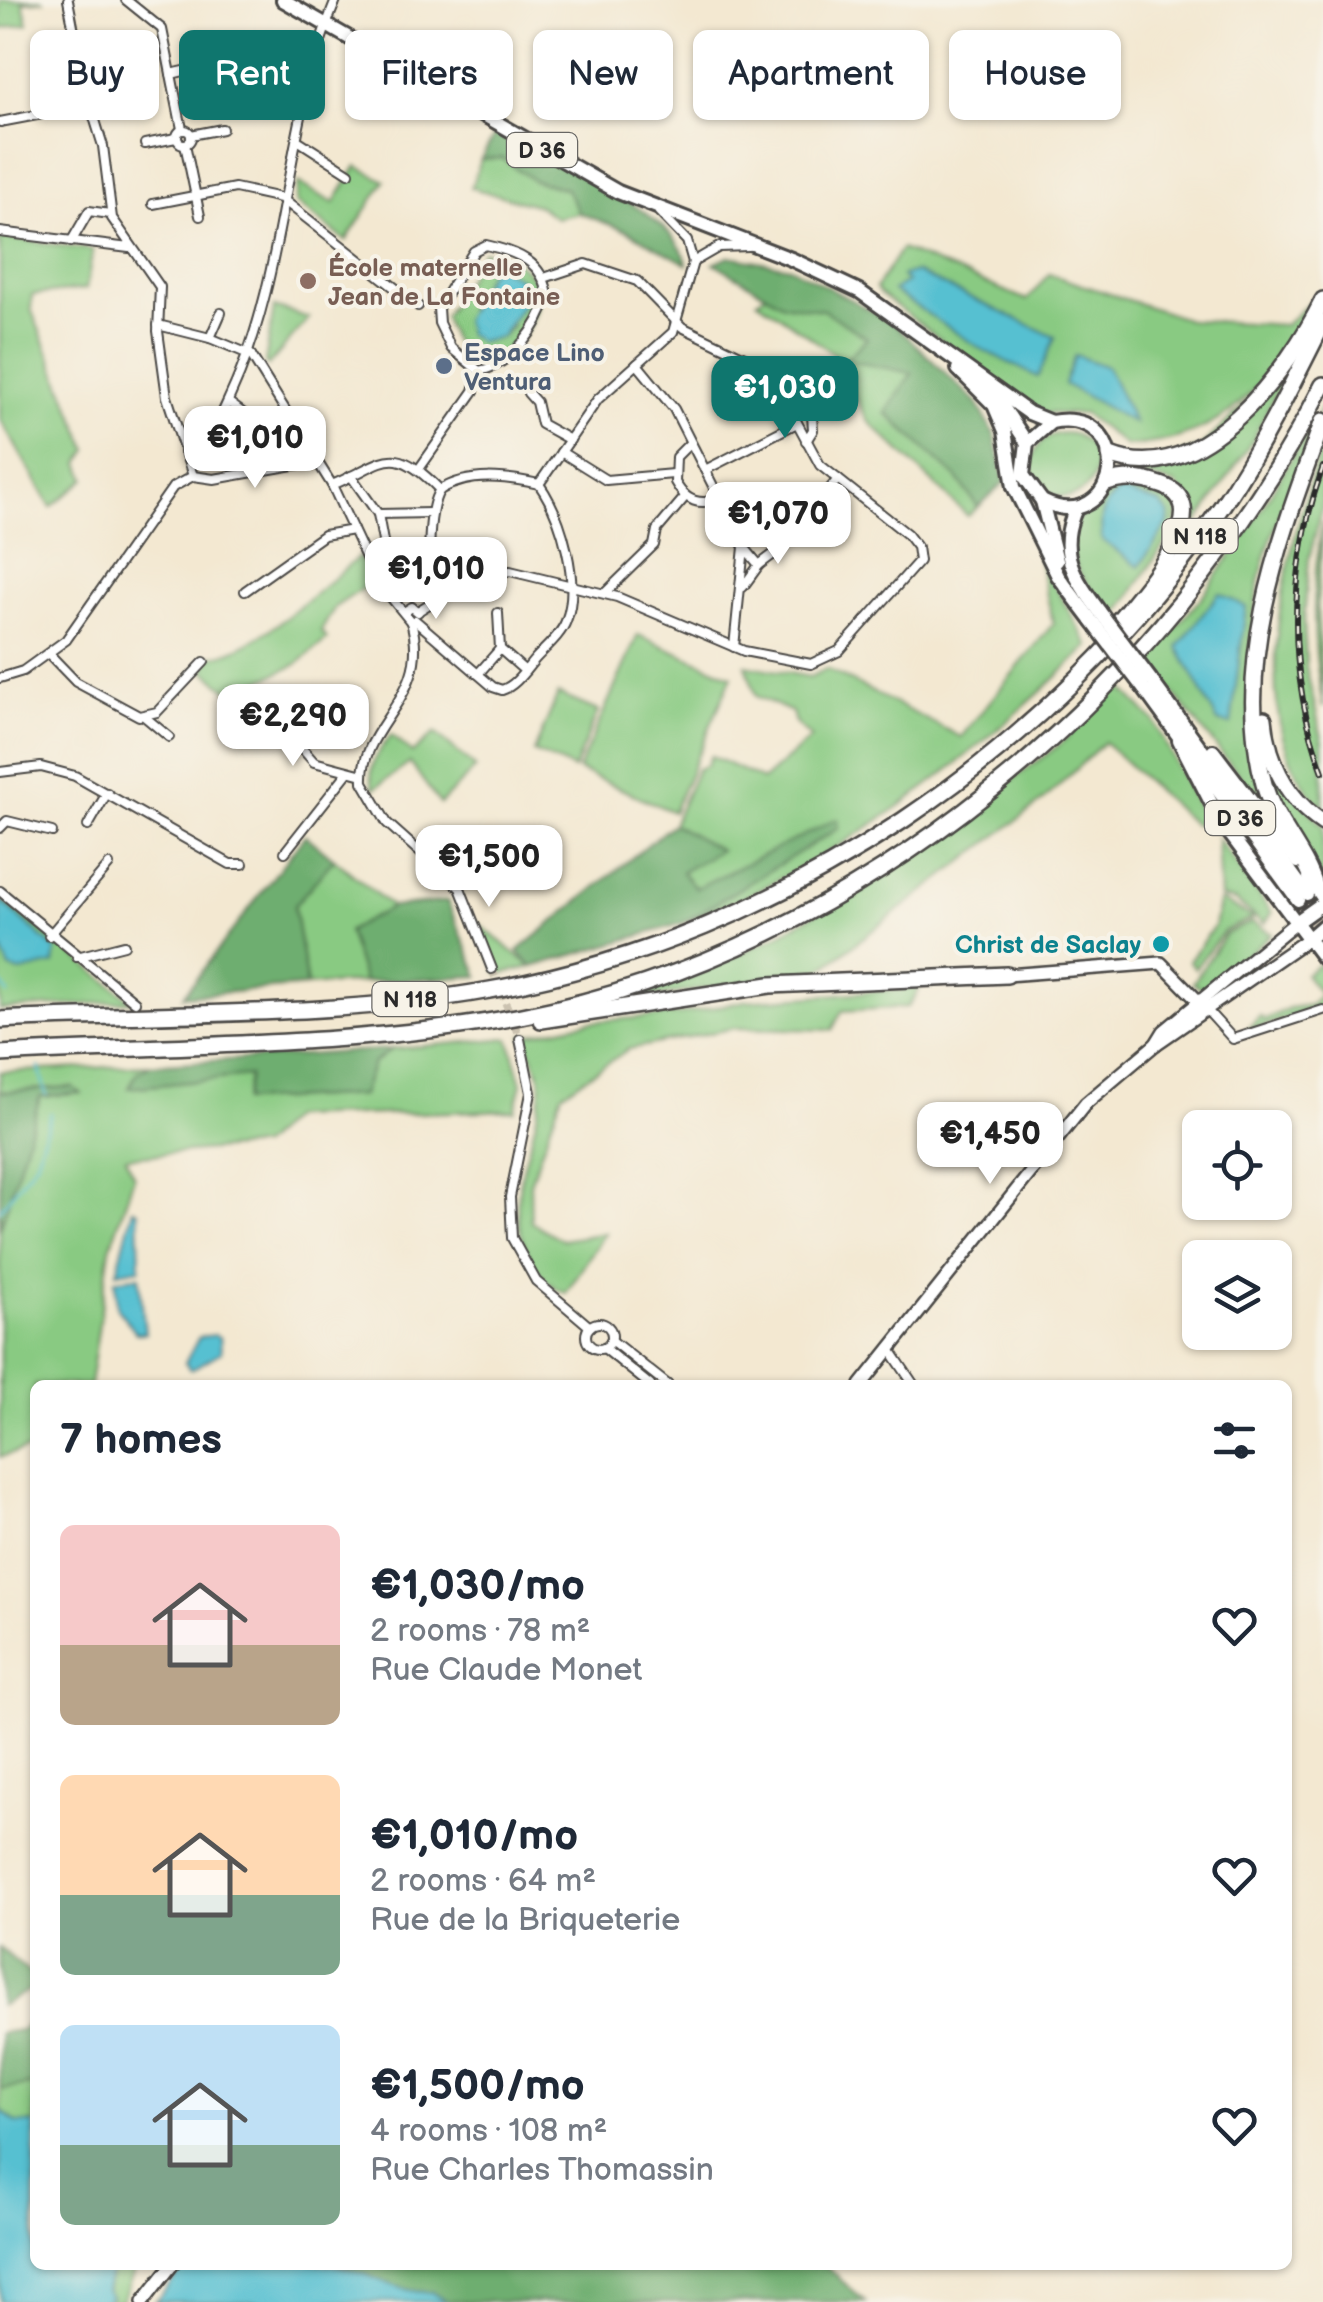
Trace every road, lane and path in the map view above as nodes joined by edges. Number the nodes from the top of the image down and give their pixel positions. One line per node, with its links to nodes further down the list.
1 (68, 0): 6 (street)
2 (126, 0): 9 (street)
3 (283, 0): 5 (main road, D 36)
4 (336, 0): 5 (street)
5 (325, 23): 7 (street); 22 (main road, D 36)
6 (74, 30)
7 (323, 30)
8 (179, 73): 9 (street)
9 (171, 74): 15 (street)
10 (30, 116): 13 (street)
11 (95, 120): 23 (street)
12 (303, 120): 16 (street)
13 (0, 122)
14 (222, 129): 15 (street)
15 (186, 136): 17 (street); 19 (street)
16 (299, 141): 18 (street); 20 (street)
17 (146, 144)
18 (349, 174)
19 (195, 194): 20 (street); 21 (street); 24 (street)
20 (287, 202): 32 (street); 39 (street)
21 (153, 204)
22 (652, 205): 27 (main road, D 36); 29 (street)
23 (110, 214): 26 (street); 28 (street)
24 (200, 216)
25 (0, 232): 26 (street)
26 (71, 242): 28 (street)
27 (754, 246): 29 (street); 37 (main road, D 36)
28 (129, 248): 36 (street)
29 (693, 262): 34 (street)
30 (544, 278): 34 (street); 42 (street); 42 (street)
31 (1323, 300): 57 (highway)
32 (418, 306)
33 (222, 314): 38 (street)
34 (676, 322): 40 (street); 46 (street)
35 (1323, 323): 94 (highway, N 118)
36 (158, 325): 38 (street); 58 (street)
37 (925, 336): 41 (main road, D 36); 86 (main road)
38 (210, 338): 39 (street)
39 (250, 354): 45 (street); 49 (street)
40 (638, 364): 52 (street); 54 (street)
41 (966, 366): 48 (main road, D 36); 55 (main road, D 36)
42 (480, 371): 61 (street)
43 (1323, 385): 128 (highway, N 118)
44 (528, 393): 52 (street)
45 (228, 402): 51 (street); 58 (street)
46 (790, 410): 50 (street); 53 (street)
47 (1323, 420): 88 (highway)
48 (1051, 422): 55 (main road); 57 (main road)
49 (293, 423): 51 (street); 59 (street)
50 (797, 424): 53 (street); 62 (street)
51 (266, 439): 60 (street)
52 (570, 440): 56 (street)
53 (806, 441): 66 (street)
54 (690, 443): 62 (street); 63 (street)
55 (1027, 444): 73 (main road)
56 (562, 452): 63 (street); 68 (street)
57 (1110, 455): 67 (main road)
58 (190, 458): 64 (street)
59 (317, 461): 60 (street); 69 (street)
60 (276, 468): 64 (street)
61 (419, 469): 65 (street); 70 (street)
62 (706, 470): 72 (street)
63 (673, 474): 71 (street)
64 (193, 476): 93 (street)
65 (352, 476): 69 (street); 76 (street)
66 (838, 479): 80 (street); 91 (street)
67 (1107, 483): 74 (main road); 94 (highway)
68 (540, 484): 70 (street); 81 (street)
69 (332, 485): 77 (street)
70 (440, 490): 75 (street)
71 (685, 497): 72 (street); 84 (street)
72 (720, 498): 79 (street)
73 (1042, 501): 74 (main road); 86 (main road, D 36)
74 (1076, 508): 89 (main road, D 36)
75 (431, 513): 76 (street); 85 (street)
76 (378, 514): 78 (street)
77 (352, 530): 83 (street); 90 (street)
78 (384, 547)
79 (744, 547): 80 (street); 82 (street)
80 (759, 565): 82 (street)
81 (570, 584): 84 (street); 85 (street); 96 (street)
82 (743, 587): 91 (street)
83 (245, 591)
84 (604, 593): 91 (street)
85 (436, 599): 90 (street)
86 (1076, 599): 89 (main road, D 36)
87 (498, 613): 92 (street)
88 (1264, 616): 107 (highway); 115 (highway)
89 (1096, 617): 102 (main road, D 36, bridge)
90 (415, 618): 97 (street); 105 (street)
91 (734, 647)
92 (500, 649): 96 (street); 97 (street)
93 (50, 656): 98 (street); 100 (street)
94 (1098, 656): 129 (highway, N 118)
95 (204, 662): 100 (street)
96 (525, 671): 97 (street)
97 (478, 674)
98 (0, 678)
99 (261, 702): 104 (street)
100 (145, 716): 101 (street)
101 (169, 737)
102 (1185, 737): 115 (main road, D 36); 115 (main road, D 36); 116 (main road, D 36)
103 (0, 772): 106 (street)
104 (348, 772): 105 (street); 111 (street)
105 (363, 775): 123 (street)
106 (107, 794): 108 (street); 113 (street)
107 (1323, 823)
108 (88, 826)
109 (0, 828): 110 (street)
110 (52, 832)
111 (285, 852)
112 (109, 864): 118 (street)
113 (243, 864)
114 (0, 892): 118 (street)
115 (1313, 896): 116 (main road)
116 (1294, 923): 119 (main road, D 36); 126 (main road)
117 (1323, 926): 119 (main road)
118 (49, 936): 121 (street)
119 (1308, 939): 122 (main road, D 36); 126 (main road)
120 (124, 945): 121 (street)
121 (77, 957): 125 (street)
122 (1323, 958)
123 (492, 969)
124 (1010, 975): 126 (main road); 128 (highway)
125 (135, 1002)
126 (1202, 1005): 127 (street); 134 (main road)
127 (1323, 1010)
128 (502, 1018): 131 (highway, N 118)
129 (0, 1020)
130 (520, 1039): 132 (street)
131 (0, 1054)
132 (590, 1326): 133 (street); 133 (street)
133 (608, 1344): 135 (street); 136 (street)
134 (889, 1348): 137 (main road); 138 (street)
135 (645, 1380)
136 (661, 1380)
137 (863, 1380)
138 (911, 1380)
139 (168, 2270): 140 (main road)
140 (143, 2302)

